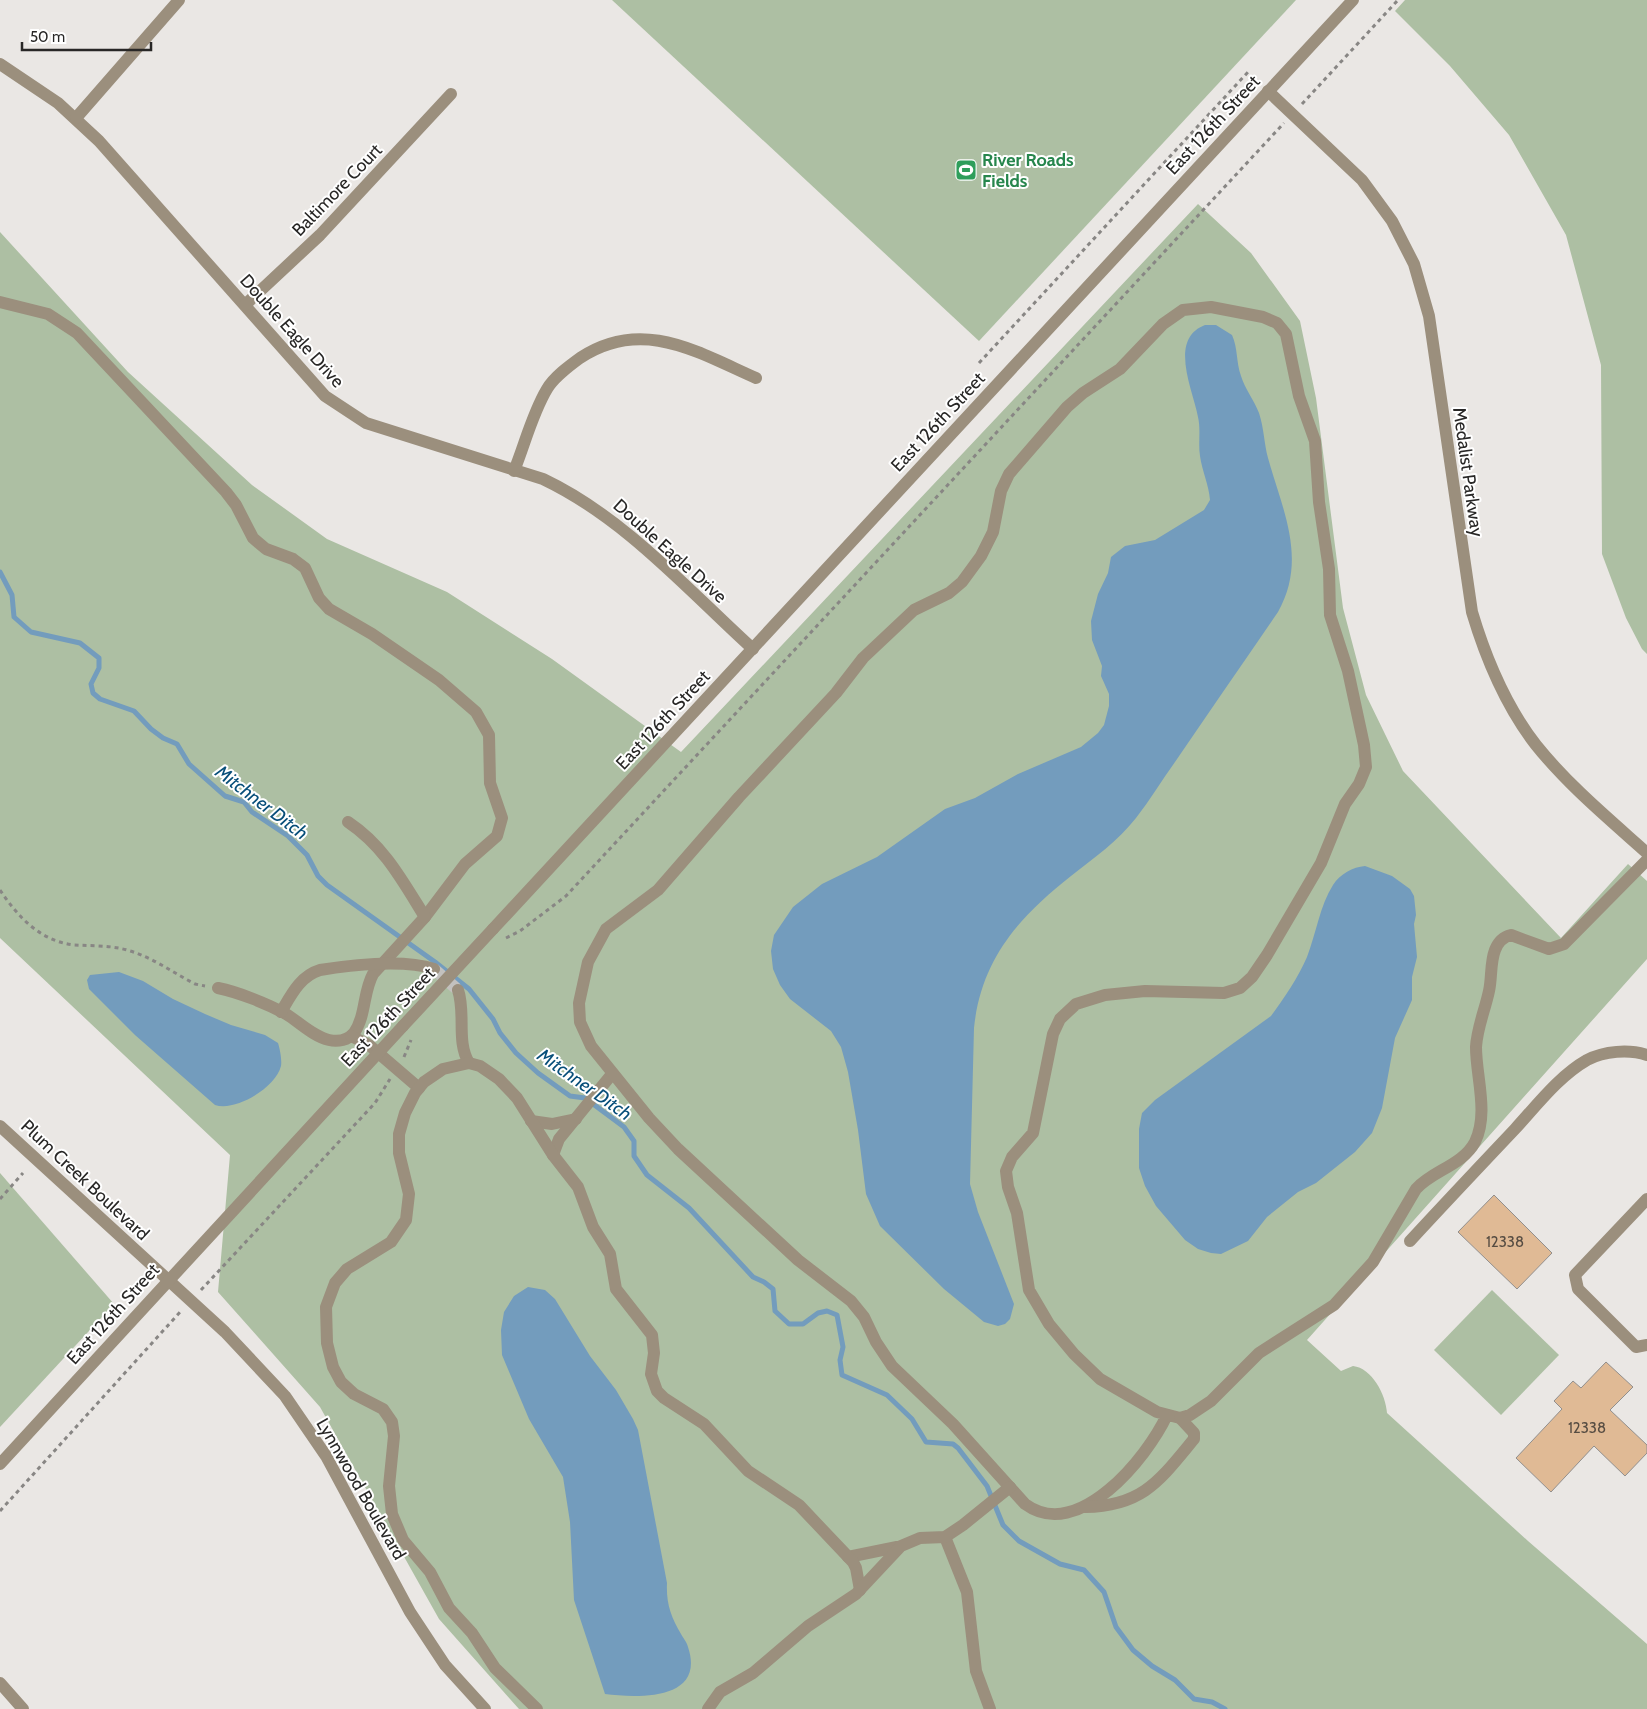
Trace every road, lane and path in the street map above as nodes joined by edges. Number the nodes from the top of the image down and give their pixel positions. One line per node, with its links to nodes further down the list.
1 (179, 0): 9 (street)
2 (1353, 0): 6 (street, East 126th Street)
3 (1398, 0): 8 (path)
4 (0, 64): 9 (street, Double Eagle Drive)
5 (1248, 72): 12 (path)
6 (1268, 91): 8 (street, Medalist Parkway); 15 (street, East 126th Street)
7 (451, 94): 11 (street, Baltimore Court)
8 (1292, 114): 17 (street, Medalist Parkway); 21 (path)
9 (76, 118): 11 (street, Double Eagle Drive)
10 (0, 302): 20 (street)
11 (245, 305): 14 (street, Double Eagle Drive)
12 (979, 363)
13 (756, 378): 14 (street)
14 (514, 471): 15 (street, Double Eagle Drive)
15 (753, 649): 29 (street, East 126th Street, bridge)
16 (348, 822): 20 (street)
17 (1647, 853)
18 (1647, 860): 47 (street)
19 (0, 890): 24 (path)
20 (425, 917): 22 (street)
21 (503, 939)
22 (380, 966): 23 (street); 26 (street); 28 (street)
23 (434, 969)
24 (218, 988): 26 (street)
25 (458, 990): 31 (street)
26 (281, 1012): 28 (street)
27 (413, 1035): 32 (path)
28 (351, 1036): 29 (street)
29 (378, 1053): 32 (street); 43 (street, East 126th Street)
30 (1647, 1056): 42 (street)
31 (469, 1064): 34 (street); 36 (street)
32 (397, 1069): 34 (street); 44 (path)
33 (612, 1074): 35 (street); 46 (street); 49 (street)
34 (419, 1088): 59 (street)
35 (576, 1118): 36 (street); 38 (street)
36 (531, 1121): 38 (street)
37 (0, 1126): 43 (street, Plum Creek Boulevard)
38 (553, 1155): 54 (street)
39 (23, 1173): 40 (path)
40 (0, 1198)
41 (1647, 1199): 45 (street)
42 (1410, 1241)
43 (168, 1280): 44 (street, Lynnwood Boulevard); 48 (street, East 126th Street)
44 (191, 1301): 51 (path); 58 (street, Lynnwood Boulevard)
45 (1647, 1345)
46 (1166, 1415): 47 (street); 50 (street)
47 (1180, 1418): 50 (street)
48 (0, 1464)
49 (1006, 1491): 50 (street); 52 (street)
50 (1080, 1507)
51 (0, 1511)
52 (945, 1537): 53 (street); 61 (street)
53 (901, 1546): 54 (street); 55 (street)
54 (848, 1557): 55 (street)
55 (860, 1590): 60 (street)
56 (0, 1683): 57 (street)
57 (23, 1709)
58 (485, 1709)
59 (537, 1709)
60 (708, 1709)
61 (990, 1709)

